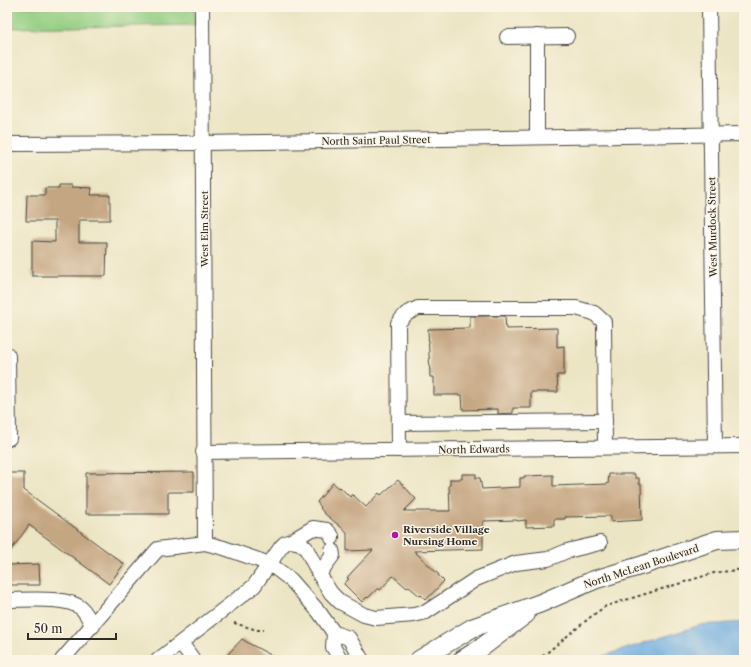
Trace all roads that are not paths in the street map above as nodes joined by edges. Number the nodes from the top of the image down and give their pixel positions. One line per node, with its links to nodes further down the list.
1 (202, 7): 10 (street, West Elm Street)
2 (709, 7): 6 (street, West Murdock Street)
3 (537, 36): 4 (street); 5 (street); 8 (street)
4 (567, 36)
5 (507, 37)
6 (710, 134): 7 (street, North Saint Paul Street); 8 (street, North Saint Paul Street); 15 (street, West Murdock Street)
7 (744, 134)
8 (537, 137): 10 (street, North Saint Paul Street)
9 (7, 144): 10 (street, North Saint Paul Street)
10 (204, 144): 19 (street, West Elm Street)
11 (7, 354): 14 (street)
12 (605, 421): 13 (street); 13 (street); 17 (street)
13 (399, 423): 18 (street)
14 (7, 440)
15 (715, 446): 16 (street, North Edwards); 17 (street, North Edwards)
16 (744, 446)
17 (605, 447): 18 (street, North Edwards)
18 (399, 450): 19 (street, North Edwards)
19 (203, 452): 22 (street, West Elm Street)
20 (744, 539): 27 (main road, North McLean Boulevard)
21 (291, 542): 24 (street); 25 (street); 25 (street)
22 (205, 543): 24 (street); 28 (street)
23 (600, 543): 25 (street)
24 (270, 564): 29 (street); 30 (street)
25 (319, 574)
26 (7, 600): 28 (street)
27 (541, 603): 36 (main road, North McLean Boulevard); 37 (main road, North McLean Boulevard)
28 (93, 626): 31 (street)
29 (334, 633): 34 (street); 35 (street)
30 (181, 643): 32 (street); 33 (street)
31 (62, 660)
32 (158, 660)
33 (192, 660)
34 (341, 660)
35 (362, 660)
36 (419, 660)
37 (462, 660)

